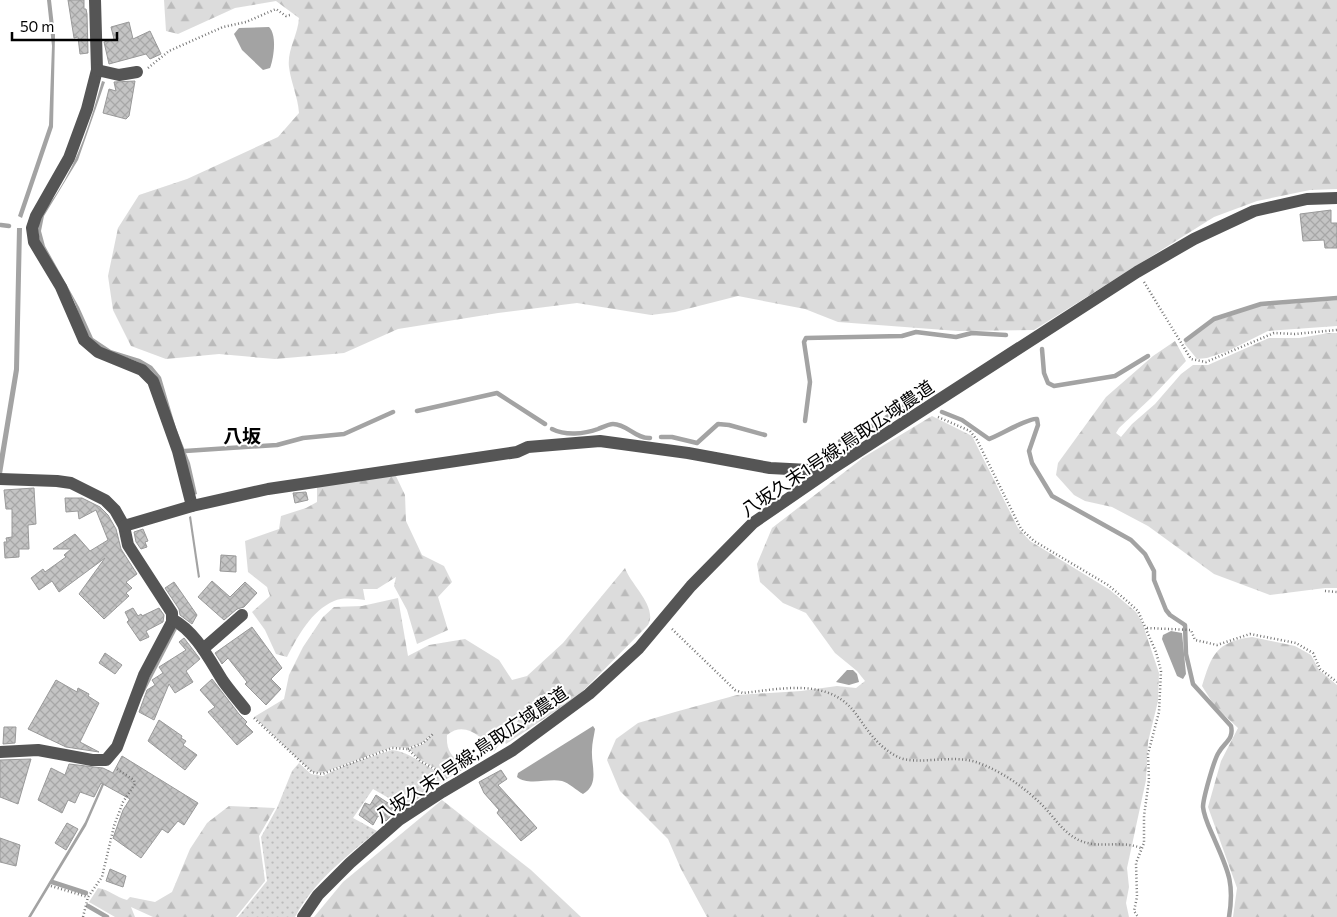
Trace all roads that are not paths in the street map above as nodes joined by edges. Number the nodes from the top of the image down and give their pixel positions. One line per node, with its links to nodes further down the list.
1 (95, 0): 2 (street)
2 (97, 70): 3 (street); 7 (street)
3 (137, 72)
4 (1337, 198): 5 (street, 八坂久末1号線;鳥取広域農道)
5 (824, 474): 7 (street); 14 (street, 八坂久末1号線;鳥取広域農道)
6 (0, 479): 8 (street)
7 (192, 506): 8 (street)
8 (124, 526): 10 (street)
9 (242, 616): 11 (street)
10 (172, 619): 11 (street); 13 (street)
11 (203, 649): 12 (street)
12 (245, 709)
13 (0, 752)
14 (303, 917)

